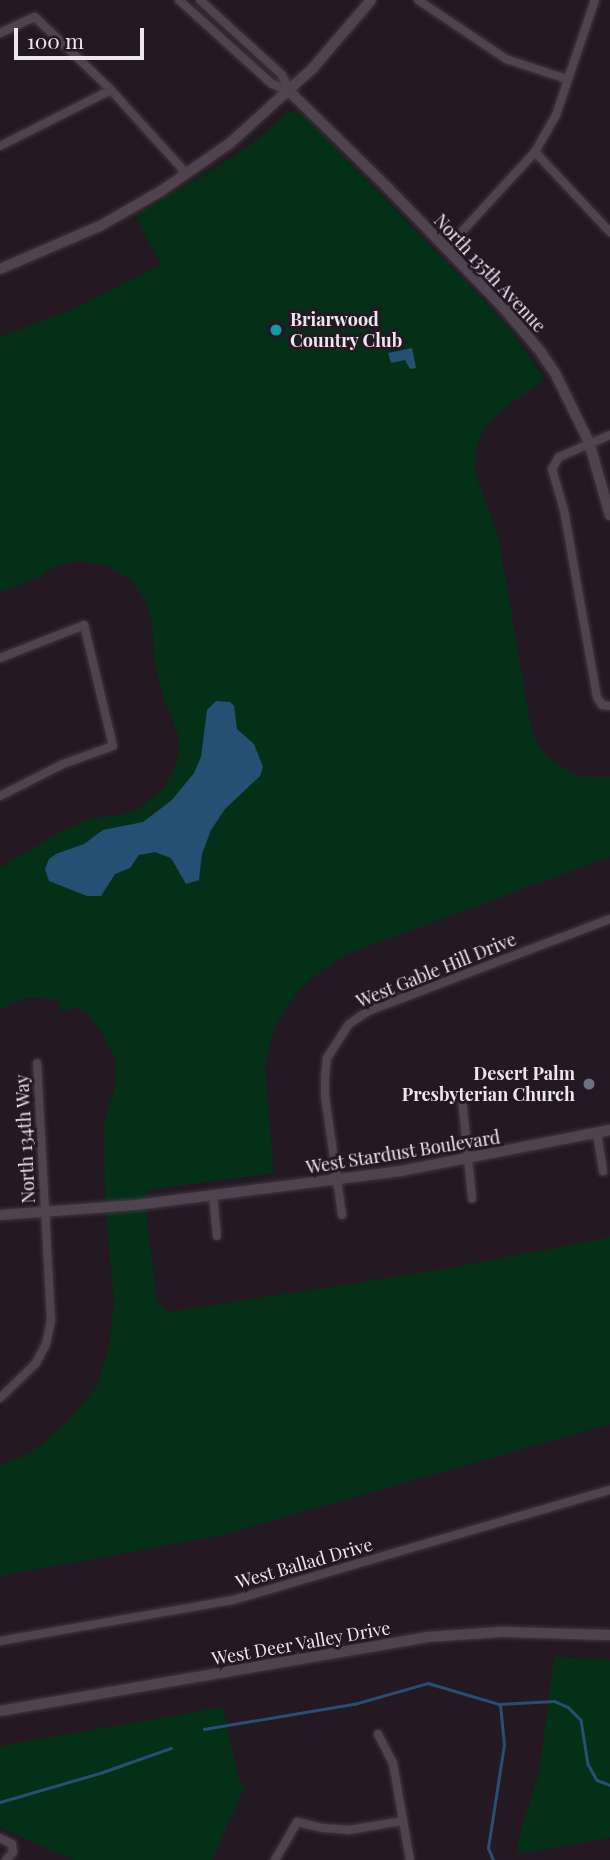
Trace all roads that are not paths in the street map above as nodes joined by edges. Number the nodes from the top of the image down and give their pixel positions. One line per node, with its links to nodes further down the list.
1 (200, 0): 9 (street, North 135th Avenue)
2 (371, 0): 9 (street)
3 (418, 0): 7 (street)
4 (595, 0): 7 (street)
5 (184, 2): 9 (street, North 135th Avenue)
6 (0, 33): 8 (street)
7 (567, 79): 11 (street)
8 (111, 90): 10 (street); 12 (street)
9 (289, 91): 12 (street); 14 (street, North 135th Avenue)
10 (0, 146)
11 (535, 152): 13 (street); 14 (street)
12 (186, 173): 15 (street)
13 (610, 232)
14 (446, 249): 17 (street, North 135th Avenue)
15 (0, 269)
16 (610, 435): 17 (street)
17 (589, 442): 18 (street, North 135th Avenue); 20 (street)
18 (610, 515)
19 (0, 658): 21 (street)
20 (610, 706)
21 (0, 796)
22 (610, 919): 29 (street, West Gable Hill Drive)
23 (37, 1063): 32 (street, North 134th Way)
24 (462, 1099): 27 (street)
25 (610, 1130): 26 (street, West Stardust Boulevard)
26 (597, 1133): 27 (street, West Stardust Boulevard); 28 (street)
27 (468, 1160): 29 (street, West Stardust Boulevard); 31 (street)
28 (603, 1172)
29 (337, 1179): 30 (street, West Stardust Boulevard); 33 (street)
30 (213, 1194): 32 (street, West Stardust Boulevard); 35 (street)
31 (472, 1199)
32 (45, 1214): 34 (street, West Stardust Boulevard); 36 (street, North 134th Way)
33 (342, 1214)
34 (0, 1215)
35 (217, 1236)
36 (0, 1398)
37 (609, 1493): 39 (street, West Ballad Drive)
38 (610, 1635): 40 (street, West Deer Valley Drive)
39 (0, 1641)
40 (0, 1711)
41 (378, 1734): 42 (street)
42 (403, 1821): 45 (street); 46 (street)
43 (0, 1838): 44 (street)
44 (6, 1860)
45 (275, 1860)
46 (410, 1860)

